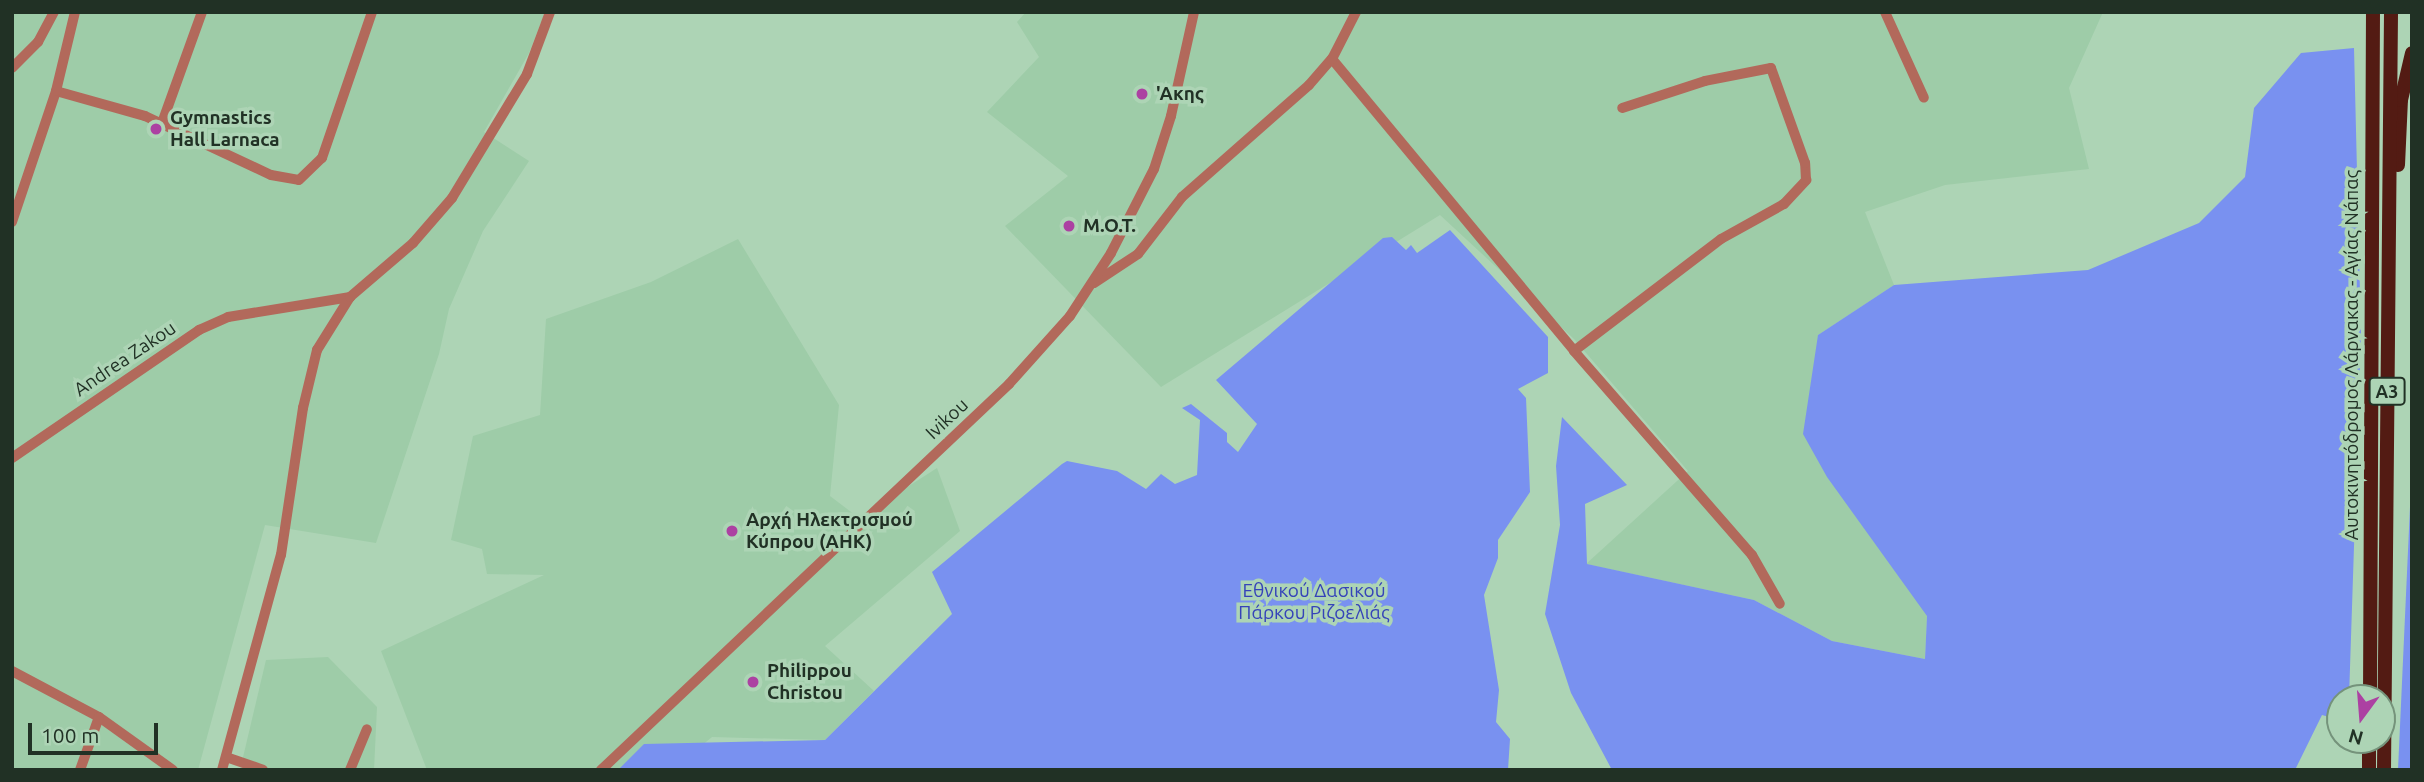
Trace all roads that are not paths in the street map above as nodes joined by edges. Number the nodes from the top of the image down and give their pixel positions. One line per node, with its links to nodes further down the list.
1 (54, 12): 13 (street)
2 (75, 12): 14 (street)
3 (202, 12): 17 (street)
4 (372, 12): 17 (street)
5 (550, 12): 20 (street)
6 (1194, 12): 19 (street, Ivikou)
7 (1356, 12): 12 (street)
8 (1885, 12): 15 (street)
9 (2373, 12): 26 (highway, Αυτοκινητόδρομος Λάρνακας - Αγίας Νάπας / A3)
10 (2391, 12): 21 (highway, Αυτοκινητόδρομος Λάρνακας - Αγίας Νάπας / A3)
11 (2412, 52): 21 (highway)
12 (1332, 59): 19 (street); 22 (street)
13 (12, 68)
14 (56, 92): 17 (street); 18 (street)
15 (1924, 98)
16 (1622, 108): 22 (street)
17 (162, 123)
18 (12, 222)
19 (1094, 283): 35 (street, Ivikou)
20 (350, 297): 23 (street, Andrea Zakou); 29 (street)
21 (2387, 333): 36 (highway, Αυτοκινητόδρομος Λάρνακας - Αγίας Νάπας / A3)
22 (1574, 351): 24 (street)
23 (12, 458)
24 (1780, 604)
25 (12, 671): 27 (street)
26 (2370, 684)
27 (99, 717): 30 (street); 31 (street)
28 (368, 729): 34 (street)
29 (226, 757): 32 (street); 33 (street)
30 (80, 770)
31 (173, 770)
32 (222, 770)
33 (263, 770)
34 (350, 770)
35 (601, 770)
36 (2384, 770)

